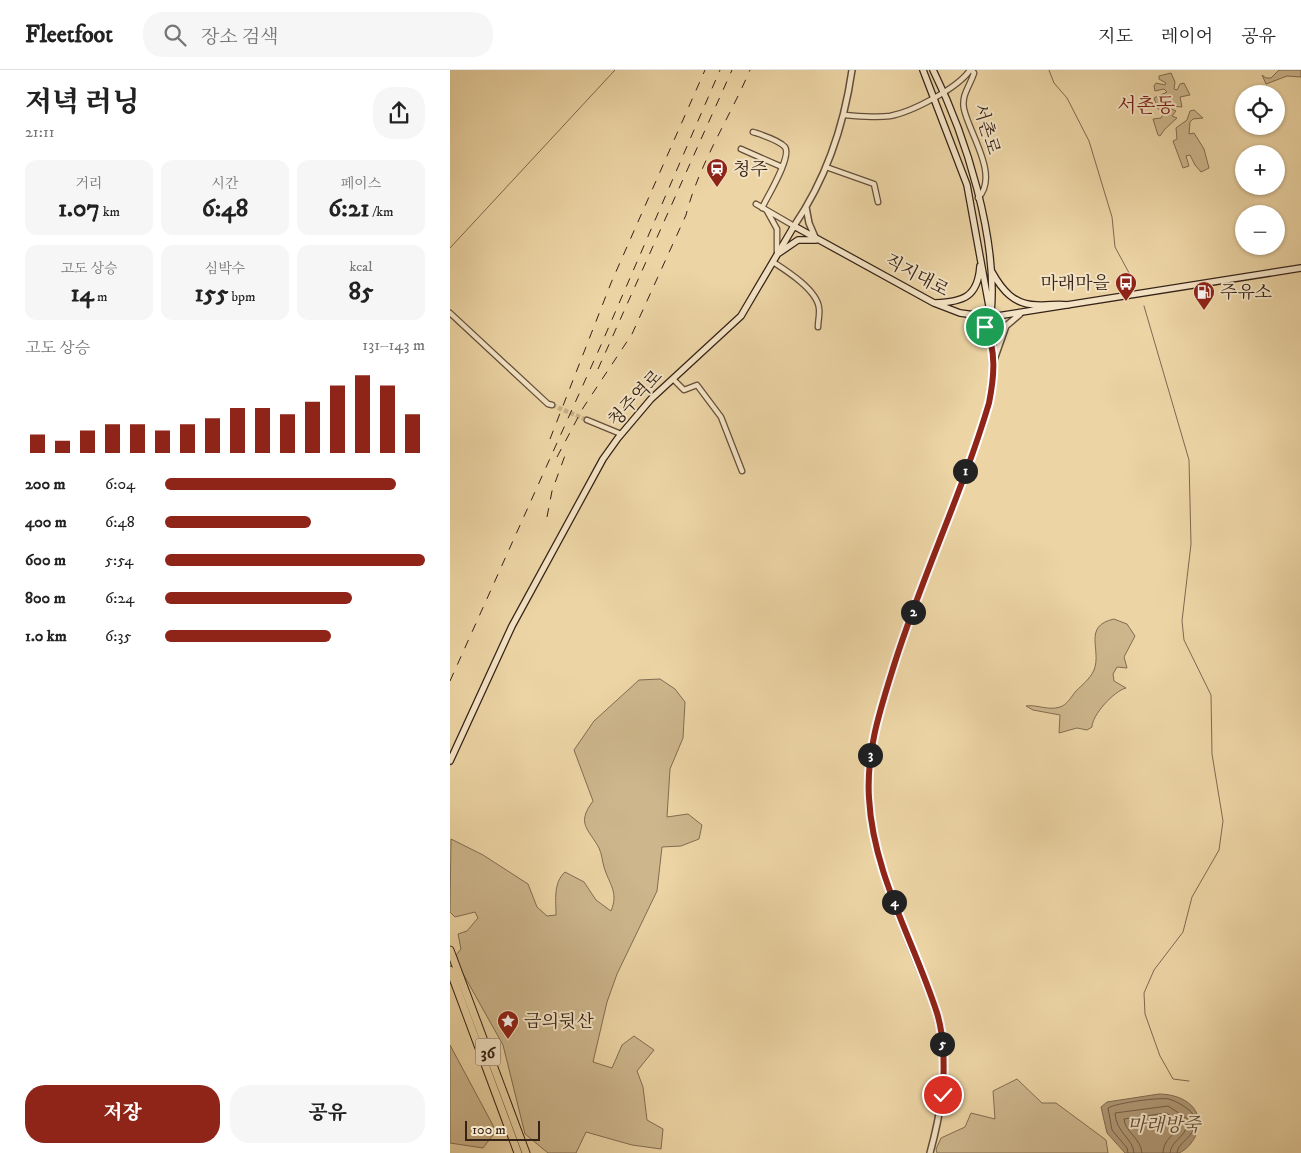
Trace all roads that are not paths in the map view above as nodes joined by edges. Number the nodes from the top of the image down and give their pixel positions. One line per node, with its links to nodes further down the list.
1 (852, 70): 7 (street, 청주역로)
2 (924, 70): 6 (main road)
3 (933, 70): 5 (main road)
4 (971, 70): 5 (street); 12 (street, 서촌로)
5 (943, 92): 6 (street); 12 (main road)
6 (935, 96): 7 (street); 21 (main road)
7 (844, 115): 11 (street, 청주역로)
8 (753, 132): 10 (street)
9 (741, 149): 10 (street)
10 (782, 167): 15 (street)
11 (826, 167): 13 (street); 16 (street, 청주역로)
12 (978, 198): 23 (main road)
13 (878, 202)
14 (756, 204): 15 (street)
15 (762, 208): 17 (street)
16 (806, 208): 18 (street, 청주역로); 19 (street)
17 (767, 211): 18 (street); 20 (street)
18 (794, 226): 19 (main road, 직지대로); 20 (main road, 청주역로)
19 (817, 239): 20 (main road); 25 (main road, 직지대로)
20 (777, 254): 22 (main road, 청주역로)
21 (980, 254): 25 (main road); 30 (main road)
22 (773, 262): 31 (street); 34 (main road, 청주역로)
23 (990, 268): 26 (main road); 30 (main road)
24 (1301, 268): 26 (main road, 직지대로)
25 (934, 303): 29 (main road, 직지대로)
26 (1072, 306): 28 (main road, 직지대로)
27 (450, 313): 35 (street)
28 (1020, 314): 30 (main road, 직지대로); 33 (street)
29 (968, 315): 30 (main road, 직지대로); 32 (street)
30 (991, 317): 32 (street)
31 (818, 327)
32 (992, 342): 33 (street)
33 (993, 365): 44 (street)
34 (673, 379): 37 (main road, 청주역로); 38 (street)
35 (552, 406)
36 (587, 420): 37 (street)
37 (621, 434): 39 (main road, 청주역로)
38 (742, 471)
39 (450, 761)
40 (450, 950): 43 (highway, 36)
41 (450, 970): 42 (highway, 36)
42 (518, 1153)
43 (526, 1153)
44 (930, 1153)

